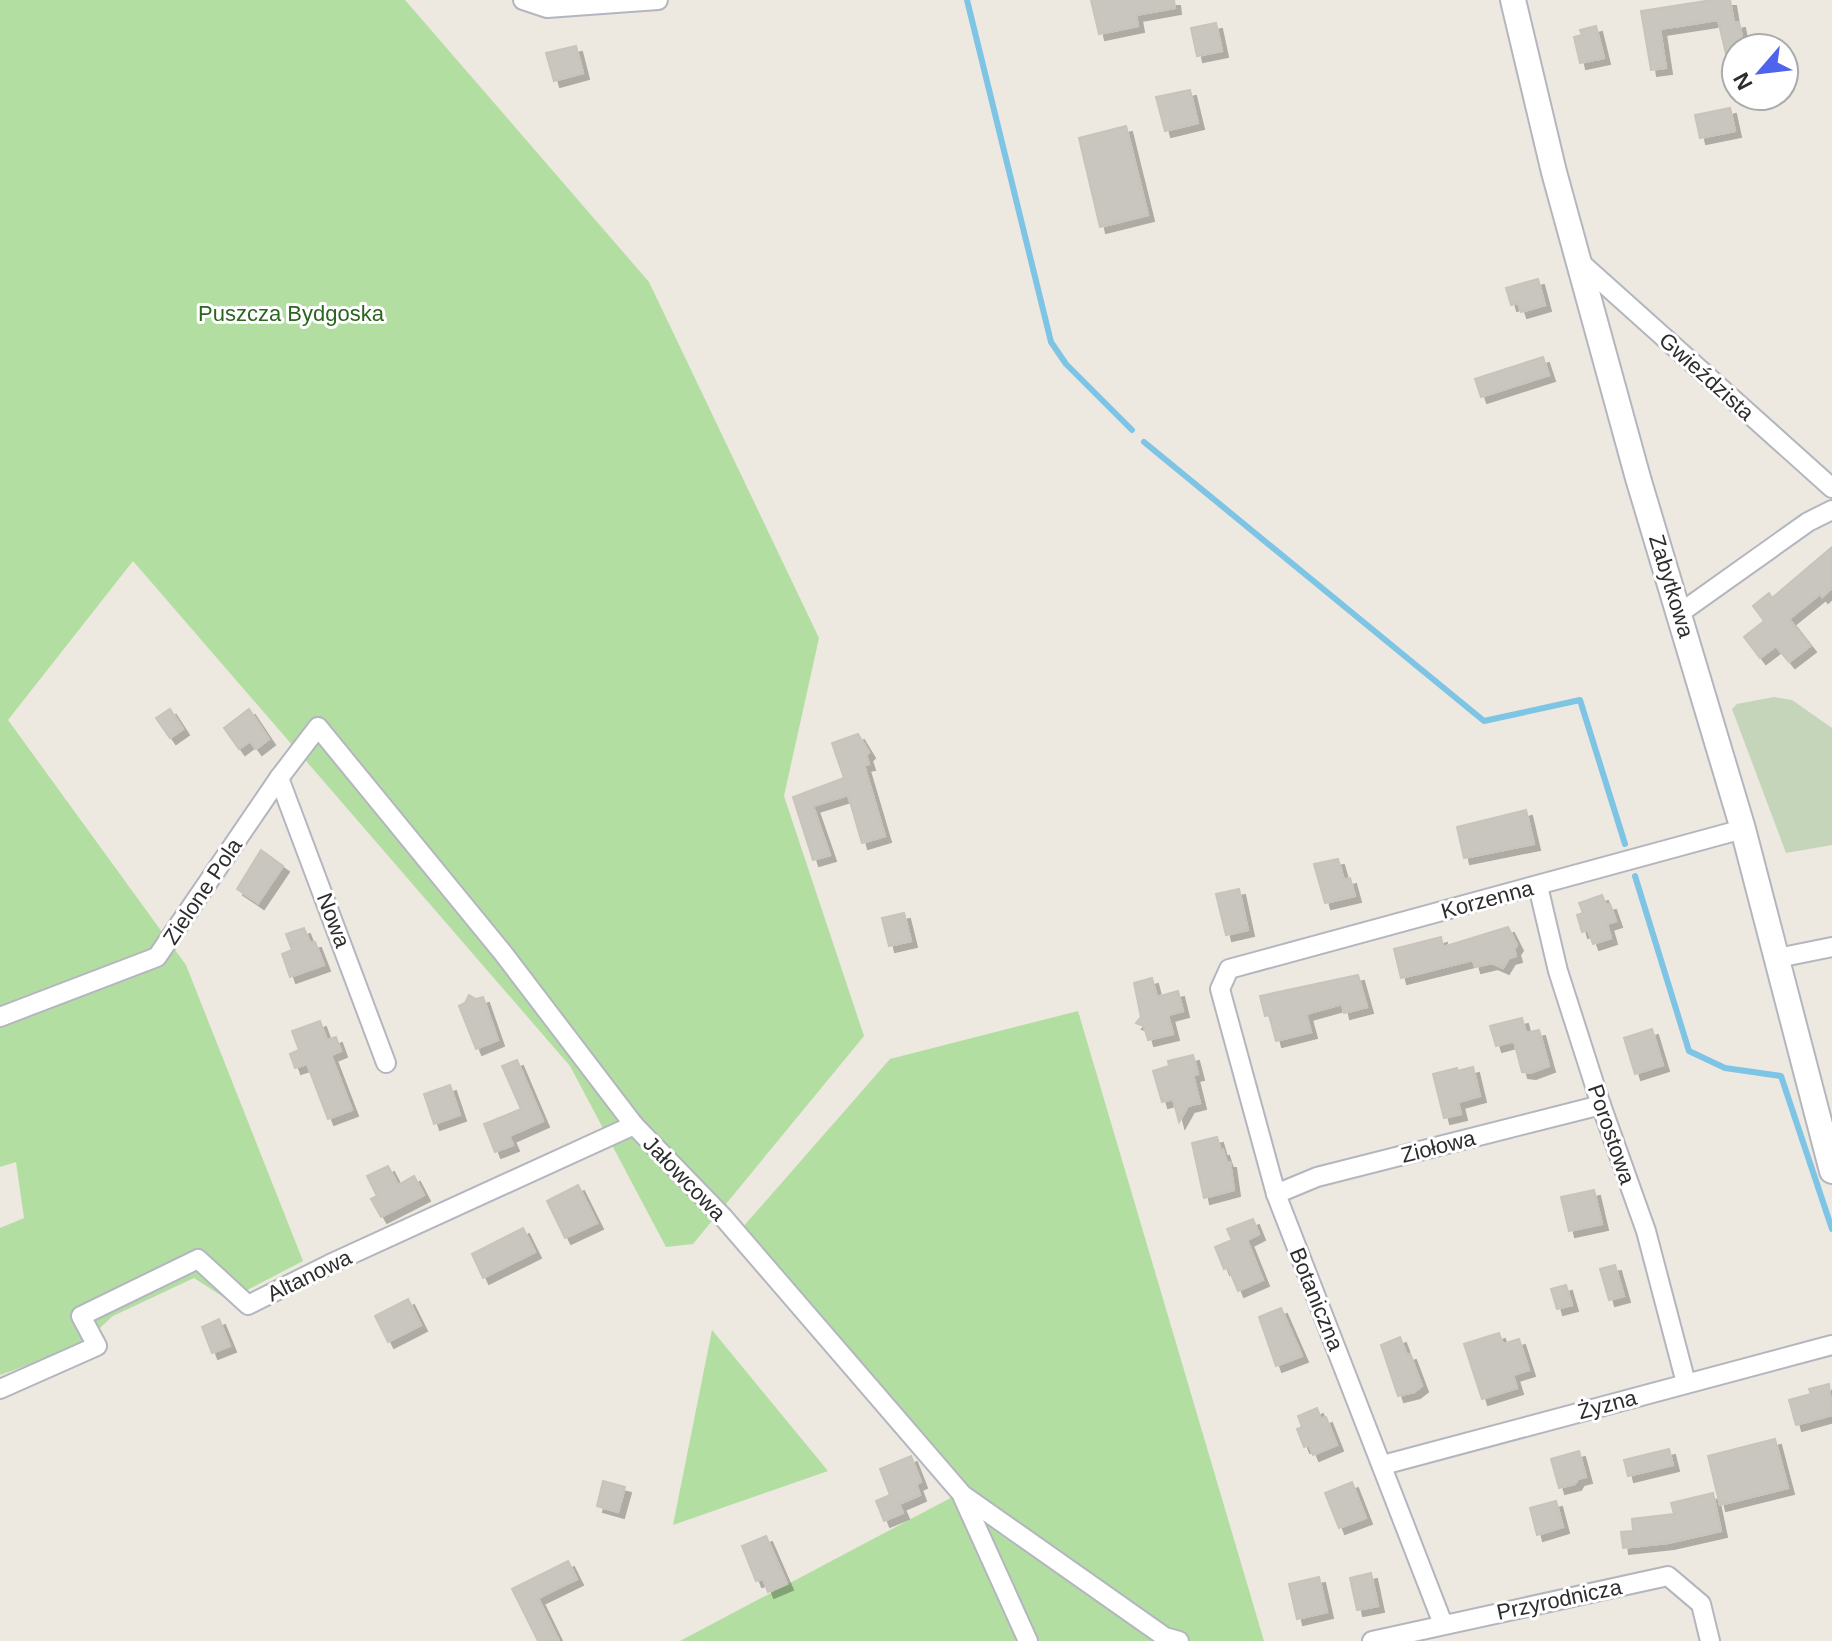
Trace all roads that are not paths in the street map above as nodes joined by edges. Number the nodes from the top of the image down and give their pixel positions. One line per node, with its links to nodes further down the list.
1 (523, 0): 2 (street)
2 (658, 0)
3 (1513, 0): 4 (street, Zabytkowa)
4 (1581, 263): 5 (street, Gwieździsta); 7 (street, Zabytkowa)
5 (1832, 488)
6 (1832, 510): 7 (street)
7 (1680, 613): 10 (street, Zabytkowa)
8 (318, 727): 9 (street, Zielone Pola); 18 (street, Jałowcowa)
9 (279, 778): 15 (street, Zielone Pola); 16 (street, Nowa)
10 (1743, 829): 11 (street, Korzenna); 13 (street, Zabytkowa)
11 (1538, 886): 14 (street, Korzenna); 17 (street, Porostowa)
12 (1832, 947): 13 (street)
13 (1778, 958): 19 (street, Zabytkowa)
14 (1229, 969): 20 (street, Botaniczna)
15 (0, 1017)
16 (386, 1063)
17 (1601, 1105): 20 (street, Ziołowa); 22 (street, Porostowa)
18 (634, 1125): 23 (street, Altanowa); 25 (street, Jałowcowa)
19 (1832, 1171)
20 (1276, 1194): 24 (street, Botaniczna)
21 (1832, 1345): 22 (street, Żyzna)
22 (1686, 1383): 24 (street, Żyzna)
23 (0, 1389)
24 (1383, 1465): 26 (street, Botaniczna)
25 (961, 1493): 27 (street, Jałowcowa); 28 (street)
26 (1443, 1624): 29 (street, Przyrodnicza); 30 (street, Przyrodnicza)
27 (1028, 1641)
28 (1179, 1641)
29 (1372, 1641)
30 (1710, 1641)

